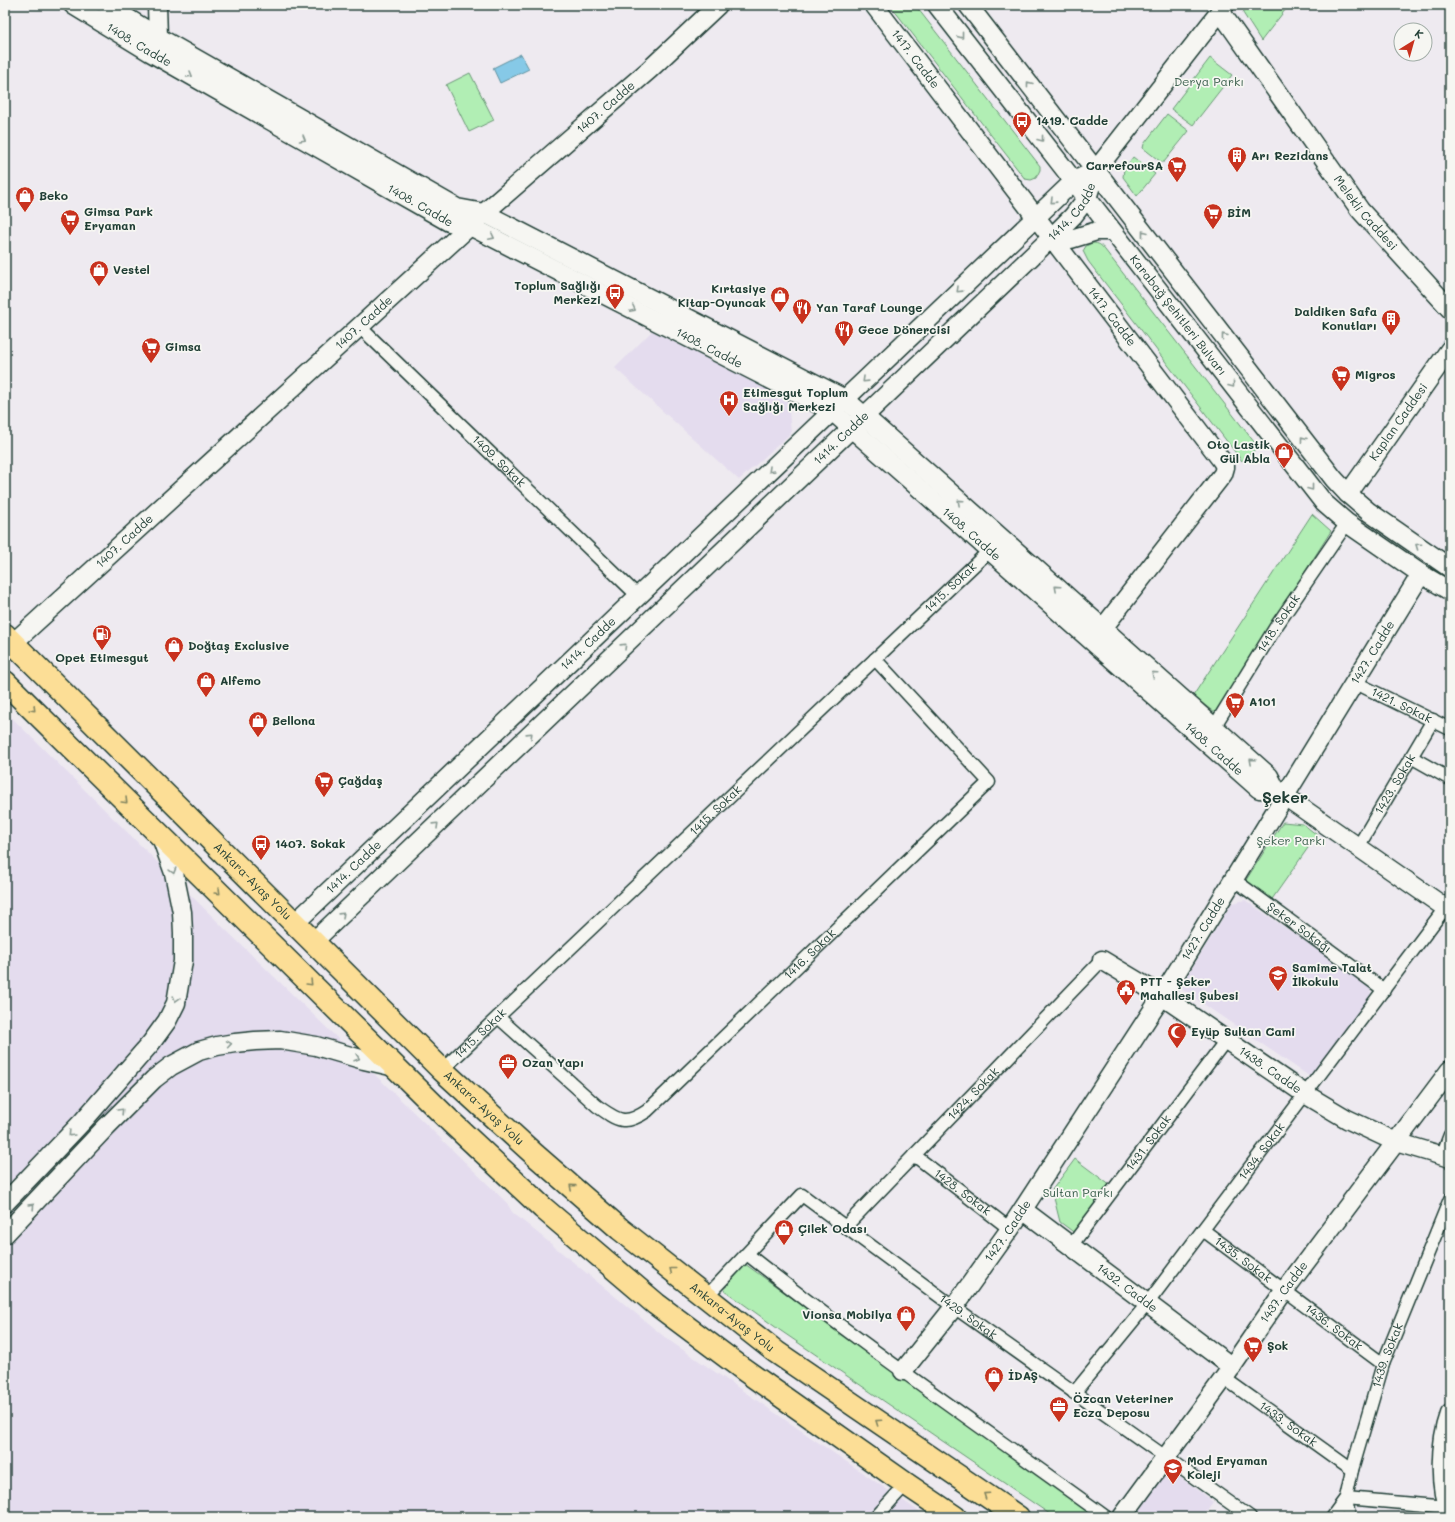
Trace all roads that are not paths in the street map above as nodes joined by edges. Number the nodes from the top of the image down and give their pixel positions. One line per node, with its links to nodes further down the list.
1 (73, 5): 8 (main road, 1408. Cadde)
2 (157, 5): 9 (main road)
3 (718, 5): 13 (main road, 1407. Cadde)
4 (874, 5): 14 (main road, 1417. Cadde)
5 (937, 5): 11 (main road, Karabağ Şehitleri Bulvarı, one-way to 11)
6 (968, 5): 10 (main road, Karabağ Şehitleri Bulvarı, one-way to 6)
7 (1220, 7): 10 (main road); 18 (main road, Melekli Caddesi)
8 (111, 10): 9 (main road, 1408. Cadde); 15 (main road, 1408. Cadde, one-way to 15)
9 (158, 37): 13 (main road, 1408. Cadde)
10 (1096, 170): 11 (main road, 1414. Cadde); 12 (main road, 1414. Cadde); 23 (main road, Karabağ Şehitleri Bulvarı, one-way to 10)
11 (1074, 181): 12 (main road, Karabağ Şehitleri Bulvarı); 14 (main road, 1414. Cadde, one-way to 14)
12 (1087, 198): 16 (main road, Karabağ Şehitleri Bulvarı); 17 (main road, 1414. Cadde)
13 (484, 213): 15 (main road, 1407. Cadde); 21 (main road, 1408. Cadde)
14 (1036, 217): 17 (main road, 1417. Cadde); 21 (main road, 1414. Cadde, one-way to 21)
15 (470, 226): 19 (main road, 1407. Cadde); 21 (main road, 1408. Cadde, one-way to 21)
16 (1112, 231): 17 (main road); 24 (main road, Karabağ Şehitleri Bulvarı, one-way to 24)
17 (1052, 238): 22 (main road, 1414. Cadde); 30 (main road, 1417. Cadde)
18 (1450, 309)
19 (360, 326): 29 (street, 1409. Sokak); 31 (main road, 1407. Cadde)
20 (1450, 349): 23 (main road, Kaplan Caddesi)
21 (838, 405): 22 (main road, 1408. Cadde); 29 (main road, 1414. Cadde, one-way to 29)
22 (858, 423): 25 (main road, 1408. Cadde); 30 (main road, 1408. Cadde, one-way to 22); 46 (main road, 1414. Cadde, one-way to 22)
23 (1348, 494): 26 (main road, Karabağ Şehitleri Bulvarı, one-way to 23)
24 (1347, 523): 27 (main road, Karabağ Şehitleri Bulvarı); 36 (street, 1418. Sokak)
25 (989, 550): 32 (street, 1415. Sokak); 40 (main road, 1408. Cadde)
26 (1450, 568)
27 (1421, 574): 28 (main road, Karabağ Şehitleri Bulvarı); 34 (main road, 1427. Cadde)
28 (1450, 592)
29 (638, 596): 45 (main road, 1414. Cadde)
30 (1102, 628): 36 (main road, 1408. Cadde, one-way to 30)
31 (9, 639): 45 (highway, Ankara-Ayaş Yolu)
32 (875, 659): 50 (street, 1415. Sokak); 50 (street, 1416. Sokak)
33 (5, 682): 41 (highway, one-way to 41)
34 (1354, 682): 35 (street, 1421. Sokak); 40 (main road, 1427. Cadde)
35 (1433, 720): 37 (street, 1421. Sokak); 38 (street, 1423. Sokak)
36 (1214, 727): 40 (main road, 1408. Cadde, one-way to 36)
37 (1450, 729)
38 (1411, 757): 39 (street); 42 (street, 1423. Sokak)
39 (1450, 779)
40 (1280, 793): 42 (main road, 1408. Cadde); 43 (main road, 1427. Cadde)
41 (160, 834): 52 (highway, one-way to 52); 61 (main road, one-way to 61)
42 (1358, 847): 44 (main road, 1408. Cadde)
43 (1233, 879): 48 (street, Şeker Sokağı); 49 (main road, 1427. Cadde)
44 (1448, 910): 48 (street, 1434. Sokak)
45 (295, 923): 46 (highway, Ankara-Ayaş Yolu)
46 (313, 942): 53 (highway, Ankara-Ayaş Yolu)
47 (1102, 960): 49 (main road, 1438. Cadde); 58 (street, 1424. Sokak)
48 (1384, 990): 55 (street, 1434. Sokak)
49 (1162, 996): 51 (main road, 1438. Cadde); 62 (main road, 1427. Cadde)
50 (498, 1017): 53 (street, 1415. Sokak)
51 (1226, 1040): 55 (main road, 1438. Cadde); 67 (street, 1431. Sokak)
52 (395, 1067): 66 (main road, one-way to 52); 80 (highway)
53 (442, 1070): 70 (highway, Ankara-Ayaş Yolu, one-way to 53)
54 (1450, 1070): 57 (main road, 1437. Cadde)
55 (1305, 1094): 57 (main road, 1438. Cadde); 65 (street, 1434. Sokak)
56 (1450, 1135): 59 (street)
57 (1396, 1142): 59 (main road, 1438. Cadde); 69 (main road, 1437. Cadde)
58 (914, 1155): 63 (street, 1424. Sokak); 64 (street, 1428. Sokak)
59 (1446, 1157)
60 (1450, 1199): 73 (street, 1439. Sokak)
61 (5, 1203)
62 (1023, 1210): 64 (main road, 1427. Cadde); 67 (main road, 1432. Cadde)
63 (845, 1227): 68 (street, 1429. Sokak); 72 (street, 1429. Sokak)
64 (1010, 1229): 72 (main road, 1427. Cadde)
65 (1203, 1230): 69 (street, 1435. Sokak); 71 (street, 1434. Sokak)
66 (5, 1234)
67 (1071, 1246): 71 (main road, 1432. Cadde)
68 (747, 1254): 70 (street, 1429. Sokak); 74 (street)
69 (1284, 1290): 73 (street, 1436. Sokak); 75 (main road, 1437. Cadde)
70 (706, 1297): 85 (highway, Ankara-Ayaş Yolu, one-way to 70)
71 (1147, 1304): 75 (main road, 1432. Cadde); 76 (street, 1434. Sokak)
72 (954, 1307): 74 (main road, 1427. Cadde); 76 (street, 1429. Sokak)
73 (1383, 1364): 79 (street, 1439. Sokak)
74 (903, 1371): 86 (street)
75 (1228, 1373): 78 (main road, 1437. Cadde); 79 (street, 1433. Sokak)
76 (1074, 1392): 78 (street, 1429. Sokak)
77 (1450, 1414): 82 (main road)
78 (1166, 1457): 87 (main road, 1437. Cadde); 88 (street, 1429. Sokak)
79 (1352, 1470): 81 (street, 1439. Sokak)
80 (906, 1484): 83 (street); 84 (highway)
81 (1346, 1498): 82 (street); 89 (street); 90 (street, 1439. Sokak)
82 (1449, 1510)
83 (876, 1517)
84 (955, 1517)
85 (1018, 1517)
86 (1106, 1517)
87 (1122, 1517)
88 (1250, 1517)
89 (1332, 1517)
90 (1349, 1517)

